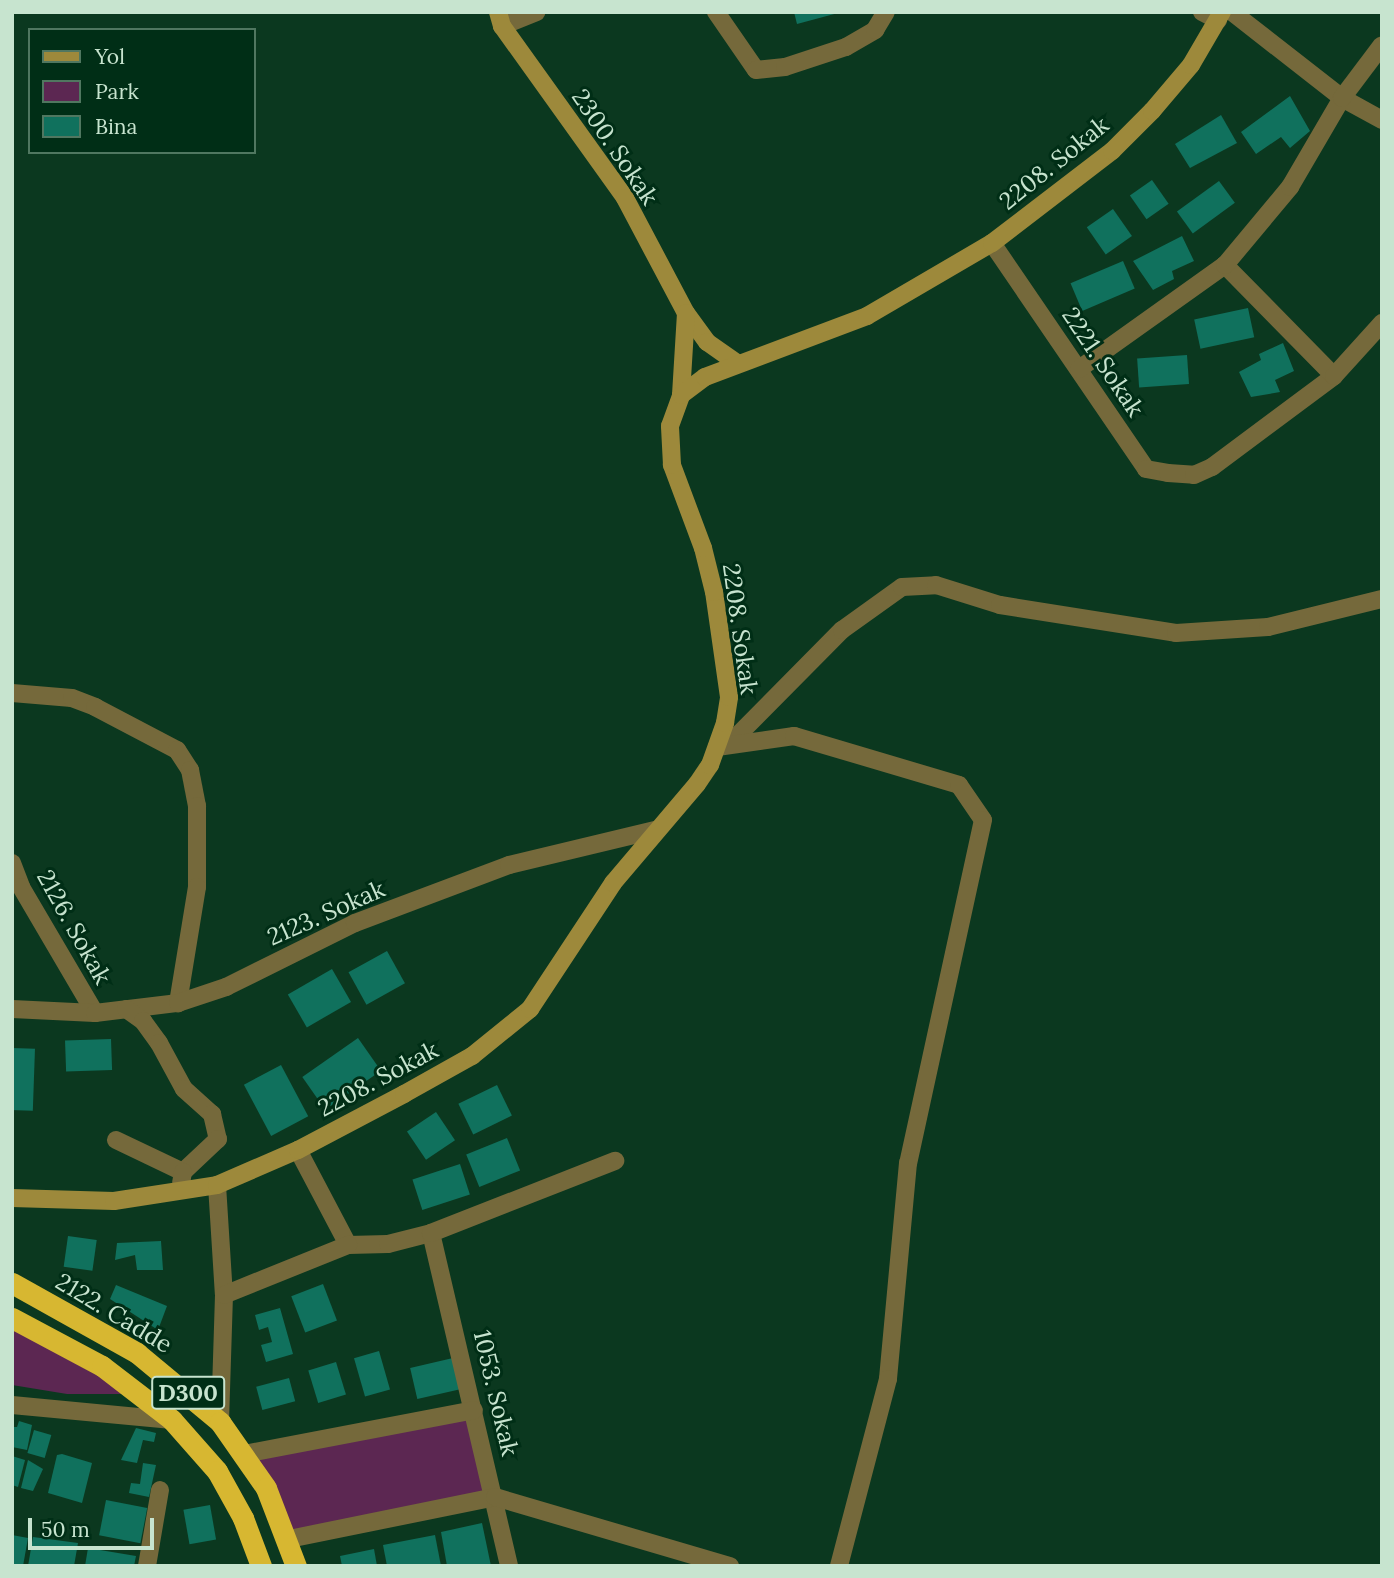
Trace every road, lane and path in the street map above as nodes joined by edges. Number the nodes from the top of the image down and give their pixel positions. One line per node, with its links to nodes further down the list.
1 (536, 12): 5 (street)
2 (716, 12): 3 (street)
3 (886, 12)
4 (1219, 14): 7 (street); 9 (street, 2208. Sokak)
5 (500, 19): 11 (street, 2300. Sokak)
6 (1382, 45): 7 (street)
7 (1342, 98): 8 (street); 10 (street)
8 (1382, 120)
9 (992, 243): 15 (street, 2208. Sokak); 16 (street, 2221. Sokak)
10 (1225, 265): 16 (street); 18 (street)
11 (686, 313): 13 (street, 2300. Sokak); 14 (street)
12 (1382, 323): 18 (street)
13 (707, 342): 15 (street); 17 (street)
14 (686, 355): 17 (street); 19 (street)
15 (738, 364): 17 (street, 2208. Sokak)
16 (1080, 369): 18 (street, 2221. Sokak)
17 (711, 374): 19 (street, 2208. Sokak)
18 (1334, 376)
19 (681, 394): 22 (street, 2208. Sokak)
20 (1382, 600): 22 (street)
21 (12, 693): 25 (street)
22 (718, 747): 23 (street, 2208. Sokak); 54 (street)
23 (656, 830): 25 (street, 2123. Sokak); 30 (street, 2208. Sokak)
24 (12, 863): 28 (street, 2126. Sokak)
25 (178, 1003): 27 (street, 2123. Sokak)
26 (12, 1009): 28 (street, 2123. Sokak)
27 (126, 1009): 28 (street, 2123. Sokak); 32 (street)
28 (95, 1013)
29 (116, 1140): 32 (street)
30 (298, 1150): 33 (street, 2208. Sokak); 37 (street)
31 (615, 1161): 36 (street)
32 (183, 1172): 34 (street)
33 (217, 1185): 34 (street, 2208. Sokak); 39 (street)
34 (179, 1194): 35 (street, 2208. Sokak)
35 (12, 1198)
36 (431, 1233): 37 (street); 42 (street, 1053. Sokak)
37 (348, 1245): 39 (street)
38 (12, 1283): 44 (highway, 2122. Cadde / D300)
39 (224, 1295): 44 (street)
40 (12, 1318): 43 (highway, D300)
41 (12, 1405): 43 (street)
42 (474, 1410): 45 (street); 47 (street, 1053. Sokak)
43 (172, 1420): 50 (highway, D300)
44 (220, 1422): 45 (highway, 2122. Cadde / D300)
45 (244, 1454): 48 (highway, 2122. Cadde / D300)
46 (160, 1490): 49 (street)
47 (495, 1497): 48 (street); 52 (street, 1053. Sokak); 53 (street)
48 (289, 1539): 51 (highway, 2122. Cadde / D300)
49 (147, 1566)
50 (261, 1566)
51 (296, 1566)
52 (509, 1566)
53 (730, 1566)
54 (839, 1566)

